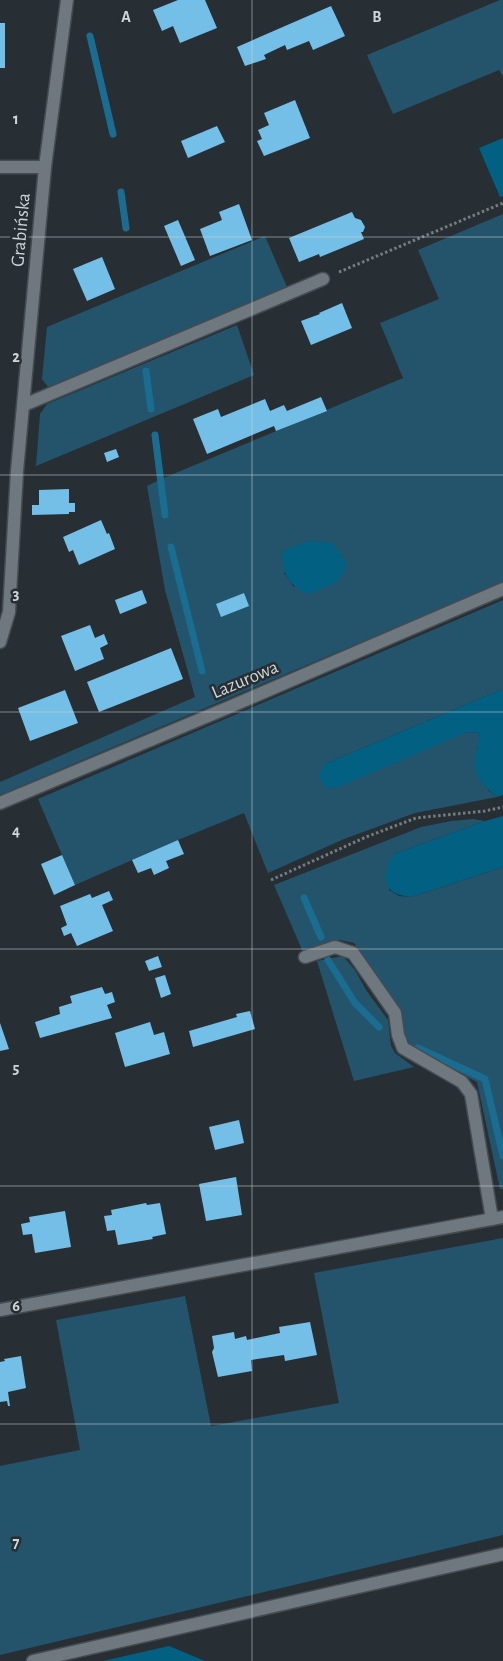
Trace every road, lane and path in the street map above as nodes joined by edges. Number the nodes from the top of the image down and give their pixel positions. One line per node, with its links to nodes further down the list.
1 (66, 0): 2 (street, Grabińska)
2 (45, 166): 3 (street); 6 (street, Grabińska)
3 (0, 167)
4 (503, 203): 5 (path)
5 (322, 278): 6 (street)
6 (24, 405): 8 (street, Grabińska)
7 (503, 589): 9 (street, Lazurowa)
8 (0, 642)
9 (0, 803)
10 (503, 807): 11 (path)
11 (272, 880)
12 (305, 957): 13 (street)
13 (498, 1218): 14 (street)
14 (0, 1310)
15 (503, 1554): 16 (street)
16 (33, 1661)

